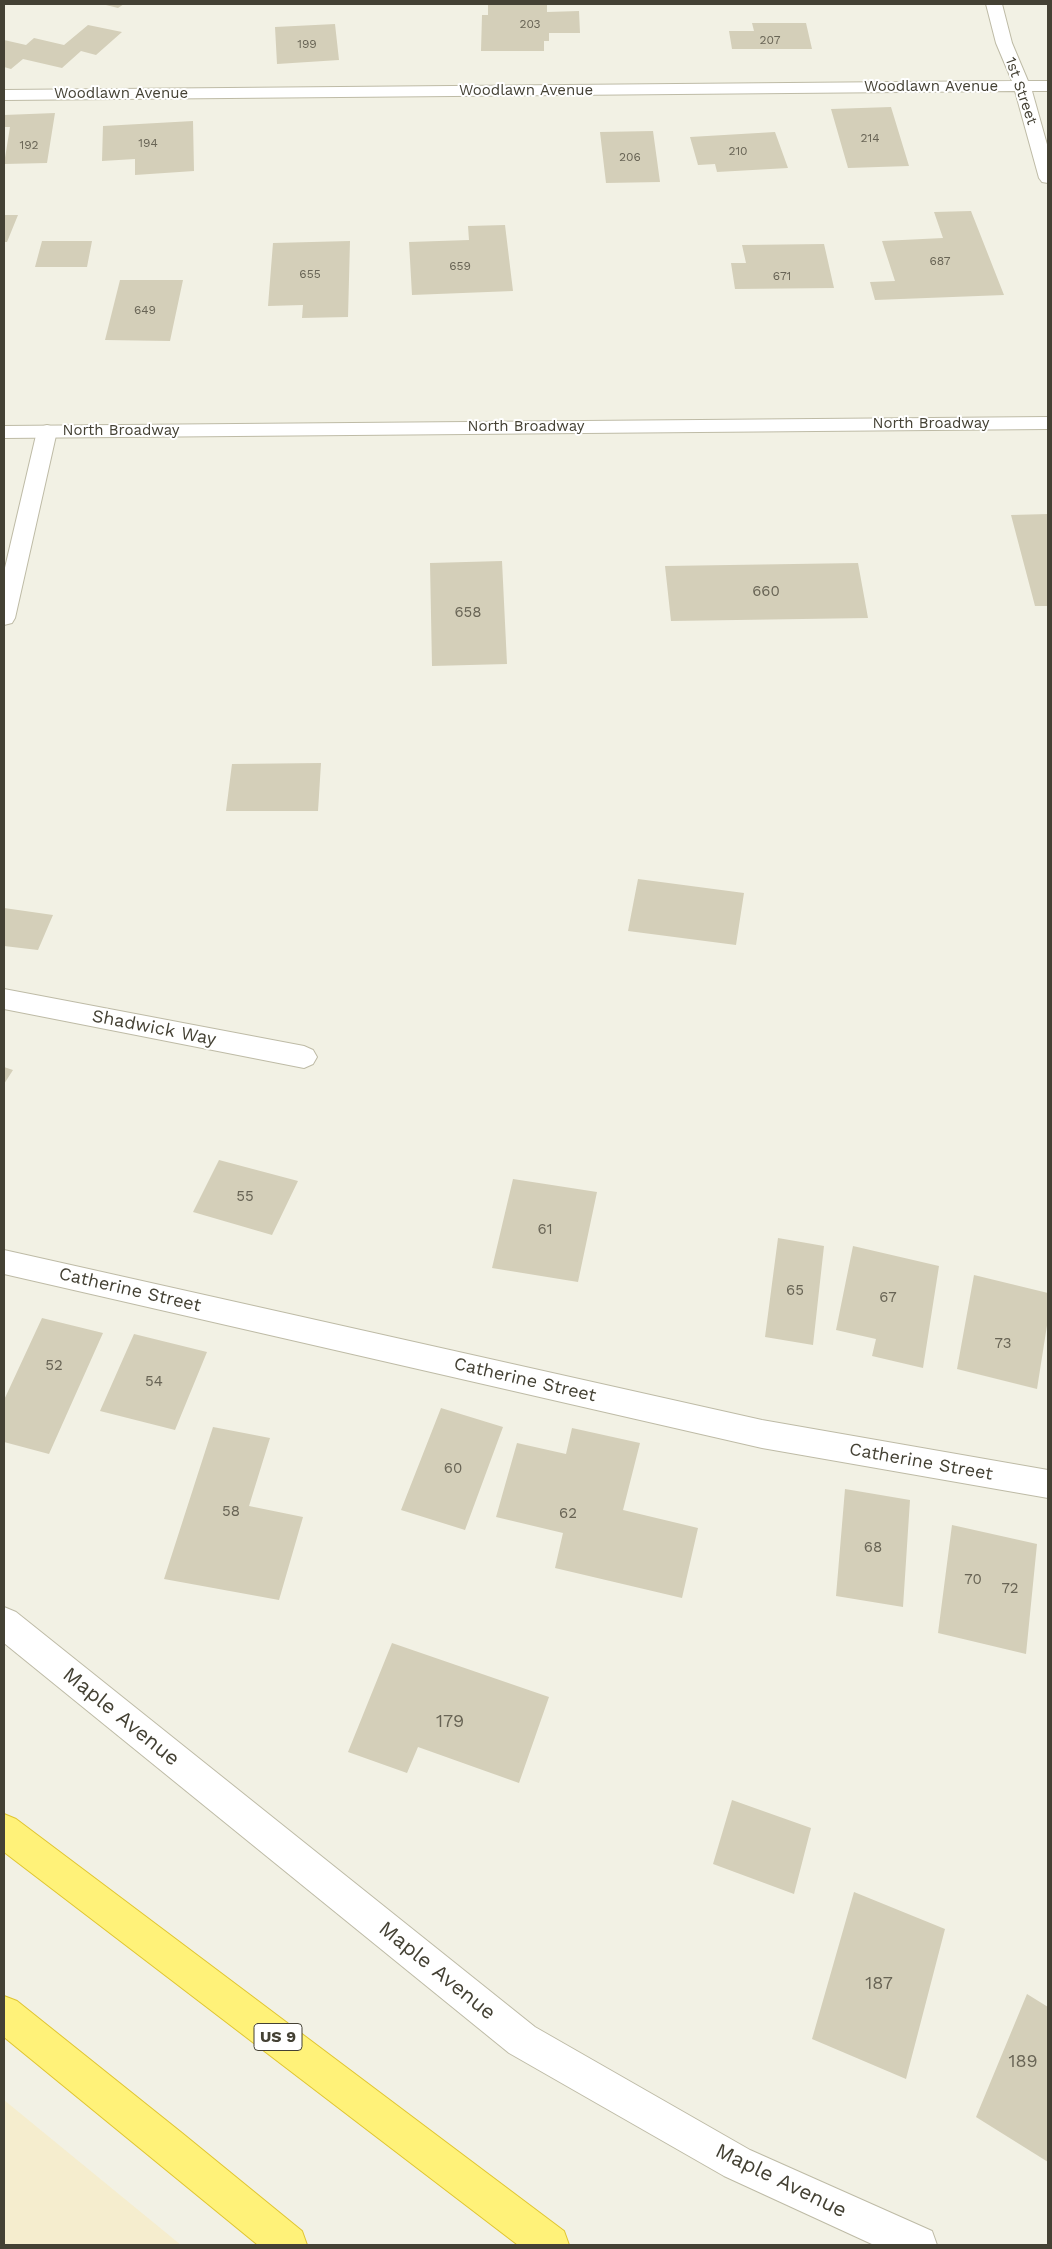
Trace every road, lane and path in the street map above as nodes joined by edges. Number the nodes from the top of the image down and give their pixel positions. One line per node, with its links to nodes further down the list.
1 (994, 4): 2 (street, 1st Street)
2 (1022, 86): 3 (street, Woodlawn Avenue); 4 (street, Woodlawn Avenue); 5 (street, 1st Street)
3 (1048, 86)
4 (4, 95)
5 (1048, 178)
6 (1048, 423): 7 (street, North Broadway)
7 (47, 431): 8 (street, North Broadway); 9 (street)
8 (4, 432)
9 (4, 618)
10 (4, 999): 11 (street, Shadwick Way)
11 (304, 1058)
12 (4, 1262): 13 (street, Catherine Street)
13 (1048, 1484)
14 (4, 1623): 19 (street, Maple Avenue)
15 (4, 1831): 18 (highway, US 9)
16 (4, 2014): 17 (highway)
17 (288, 2245)
18 (550, 2245)
19 (918, 2245)

